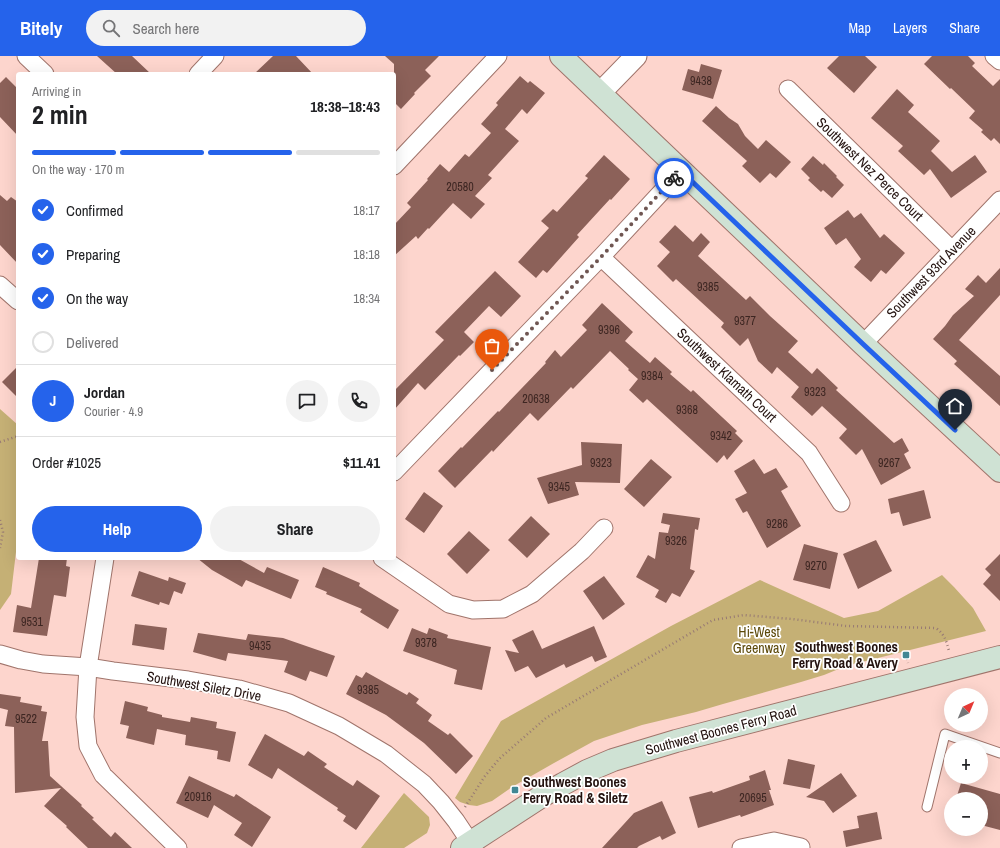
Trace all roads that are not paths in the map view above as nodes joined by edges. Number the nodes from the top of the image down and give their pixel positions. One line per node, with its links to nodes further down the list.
1 (26, 56): 8 (street)
2 (215, 56): 9 (street)
3 (498, 56): 12 (street)
4 (561, 56): 11 (main road)
5 (636, 56): 11 (street)
6 (994, 56): 7 (street)
7 (1000, 61)
8 (43, 72)
9 (200, 72)
10 (788, 89): 15 (street, Southwest Nez Perce Court)
11 (600, 93): 13 (main road)
12 (396, 164)
13 (681, 171): 16 (street); 19 (main road)
14 (1000, 200): 15 (street, Southwest 93rd Avenue)
15 (952, 250): 19 (street, Southwest 93rd Avenue)
16 (601, 257): 20 (street); 22 (street, Southwest Klamath Court)
17 (0, 285): 18 (street)
18 (16, 299)
19 (863, 344): 21 (main road)
20 (396, 470)
21 (1000, 471)
22 (841, 503)
23 (604, 528): 25 (street)
24 (105, 560): 28 (street)
25 (385, 560)
26 (0, 654): 28 (street, Southwest Siletz Drive)
27 (1000, 657): 31 (main road, Southwest Boones Ferry Road)
28 (88, 666): 31 (street, Southwest Siletz Drive); 33 (street)
29 (1000, 753): 30 (lane)
30 (927, 807)
31 (469, 846)
32 (802, 847): 34 (street)
33 (178, 848)
34 (741, 848)

